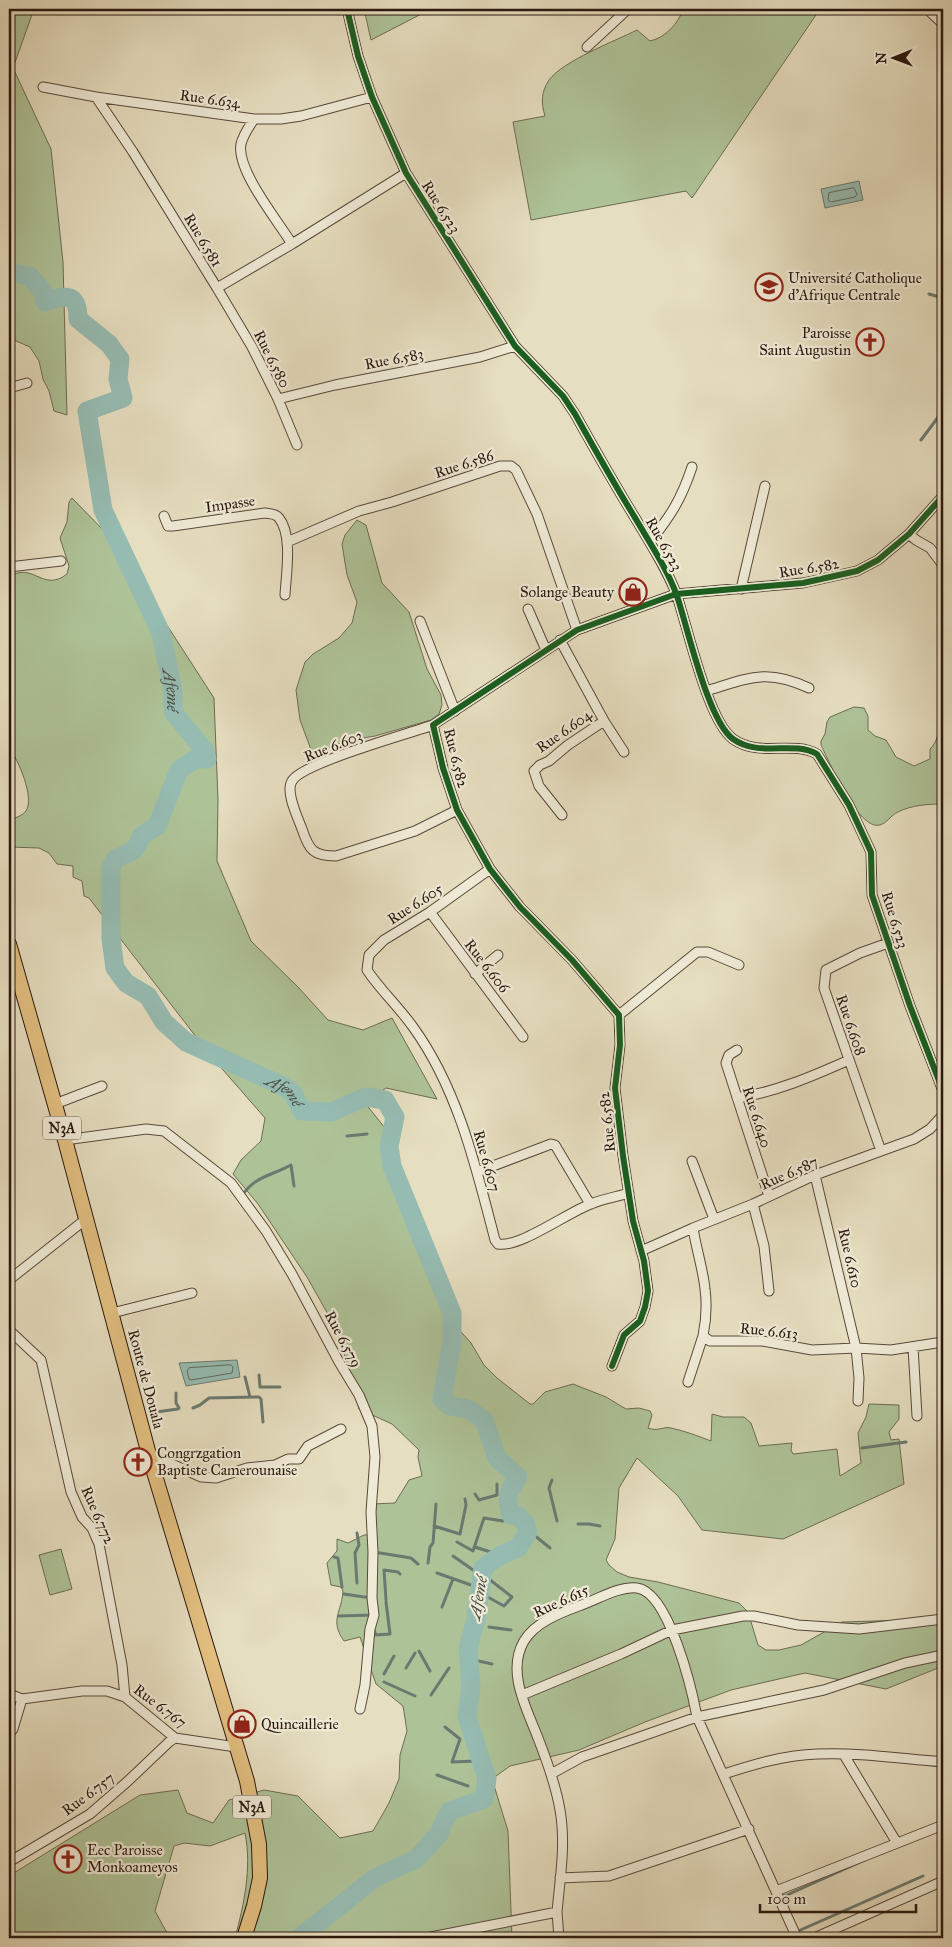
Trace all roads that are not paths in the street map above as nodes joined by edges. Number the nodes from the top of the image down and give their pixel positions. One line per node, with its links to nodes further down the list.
1 (347, 9): 8 (street, Rue 6.523)
2 (628, 9): 5 (street)
3 (927, 9): 4 (street)
4 (943, 24)
5 (587, 47)
6 (43, 87): 7 (street, Rue 6.634)
7 (96, 97): 9 (street, Rue 6.634); 12 (street, Rue 6.581)
8 (372, 98): 9 (street, Rue 6.634); 10 (street, Rue 6.523)
9 (254, 120): 11 (street)
10 (406, 173): 11 (street, Rue 6.581); 13 (street, Rue 6.523)
11 (292, 244): 12 (street, Rue 6.581)
12 (217, 288): 16 (street, Rue 6.580)
13 (515, 346): 16 (street, Rue 6.583); 24 (street, Rue 6.523)
14 (27, 383): 15 (street)
15 (9, 388)
16 (278, 399): 17 (street, Rue 6.580)
17 (297, 446)
18 (692, 467): 24 (street)
19 (766, 486): 28 (street)
20 (941, 501): 22 (street, Rue 6.582)
21 (164, 516): 23 (street, Impasse)
22 (909, 534): 26 (street); 28 (street, Rue 6.582)
23 (288, 542): 30 (street); 33 (street, Rue 6.586)
24 (650, 542): 29 (street, Rue 6.523)
25 (60, 561): 27 (street)
26 (943, 564)
27 (9, 567)
28 (741, 589): 29 (street, Rue 6.582)
29 (676, 594): 33 (street, Rue 6.582); 37 (street, Rue 6.523)
30 (285, 595)
31 (528, 609): 35 (street)
32 (420, 621): 38 (street)
33 (577, 630): 34 (street, Rue 6.582)
34 (560, 640): 35 (street, Rue 6.582); 39 (street, Rue 6.604)
35 (546, 650): 38 (street, Rue 6.582)
36 (809, 688): 37 (street)
37 (706, 691): 46 (street, Rue 6.523)
38 (455, 712): 40 (street, Rue 6.582)
39 (604, 721): 41 (street); 43 (street, Rue 6.604)
40 (433, 726): 42 (street, Rue 6.582); 42 (street, Rue 6.603)
41 (624, 752)
42 (457, 810): 44 (street, Rue 6.582)
43 (562, 814)
44 (490, 869): 45 (street, Rue 6.605); 52 (street, Rue 6.582)
45 (430, 912): 50 (street, Rue 6.605); 51 (street, Rue 6.606)
46 (888, 943): 55 (street, Rue 6.608); 57 (street, Rue 6.523)
47 (9, 944): 59 (highway, Route de Douala / N3A)
48 (498, 955): 51 (street)
49 (739, 965): 52 (street)
50 (367, 970): 64 (street, Rue 6.607)
51 (475, 974): 53 (street, Rue 6.606)
52 (619, 1015): 66 (street, Rue 6.582)
53 (523, 1037)
54 (737, 1050): 58 (street, Rue 6.640)
55 (849, 1060): 58 (street); 62 (street, Rue 6.608)
56 (102, 1086): 59 (street)
57 (943, 1091)
58 (737, 1098): 67 (street, Rue 6.640)
59 (55, 1104): 61 (highway, Route de Douala / N3A)
60 (943, 1115): 62 (street, Rue 6.587)
61 (65, 1140): 70 (highway, Route de Douala / N3A); 96 (street, Rue 6.579)
62 (881, 1151): 65 (street, Rue 6.587)
63 (692, 1160): 71 (street)
64 (477, 1172): 68 (street); 68 (street, Rue 6.607)
65 (815, 1175): 67 (street, Rue 6.587); 82 (street, Rue 6.610)
66 (629, 1193): 68 (street, Rue 6.607); 73 (street, Rue 6.582)
67 (769, 1196): 69 (street, Rue 6.587)
68 (590, 1204)
69 (753, 1204): 71 (street, Rue 6.587); 75 (street)
70 (86, 1219): 74 (street); 77 (highway, Route de Douala / N3A)
71 (714, 1219): 72 (street, Rue 6.587)
72 (693, 1228): 73 (street, Rue 6.587); 79 (street)
73 (641, 1251): 83 (street, Rue 6.582)
74 (9, 1280)
75 (769, 1291)
76 (192, 1293): 77 (street)
77 (112, 1313): 88 (highway, Route de Douala / N3A)
78 (9, 1330): 94 (street, Rue 6.772)
79 (704, 1336): 82 (street, Rue 6.613); 84 (street)
80 (943, 1342): 81 (street, Rue 6.613)
81 (912, 1347): 82 (street, Rue 6.613); 86 (street)
82 (856, 1348): 85 (street, Rue 6.610)
83 (612, 1366)
84 (688, 1382)
85 (858, 1402)
86 (917, 1416)
87 (341, 1429): 88 (street)
88 (151, 1462): 100 (highway, Route de Douala / N3A)
89 (943, 1618): 90 (street)
90 (672, 1630): 93 (street); 93 (street, Rue 6.615); 97 (street, Rue 6.615)
91 (943, 1655): 97 (street)
92 (9, 1694): 95 (street, Rue 6.767)
93 (522, 1695): 103 (street, Rue 6.615)
94 (125, 1697): 95 (street, Rue 6.767); 99 (street, Rue 6.767)
95 (22, 1699): 98 (street)
96 (360, 1709)
97 (697, 1717): 103 (street); 104 (street, Rue 6.615)
98 (9, 1734)
99 (176, 1738): 100 (street, Rue 6.767); 108 (street, Rue 6.757)
100 (236, 1747): 113 (highway, Route de Douala / N3A)
101 (844, 1755): 102 (street); 104 (street); 107 (street)
102 (943, 1762)
103 (551, 1774): 109 (street, Rue 6.615)
104 (724, 1774): 106 (street, Rue 6.615)
105 (943, 1824): 107 (street)
106 (749, 1829): 109 (street); 111 (street, Rue 6.615)
107 (897, 1843): 111 (street)
108 (9, 1862)
109 (560, 1878): 112 (street, Rue 6.615)
110 (943, 1881): 117 (street)
111 (776, 1891): 116 (street, Rue 6.615)
112 (557, 1912): 114 (street); 115 (street, Rue 6.615)
113 (244, 1938)
114 (426, 1938)
115 (559, 1938)
116 (797, 1938)
117 (814, 1938)

